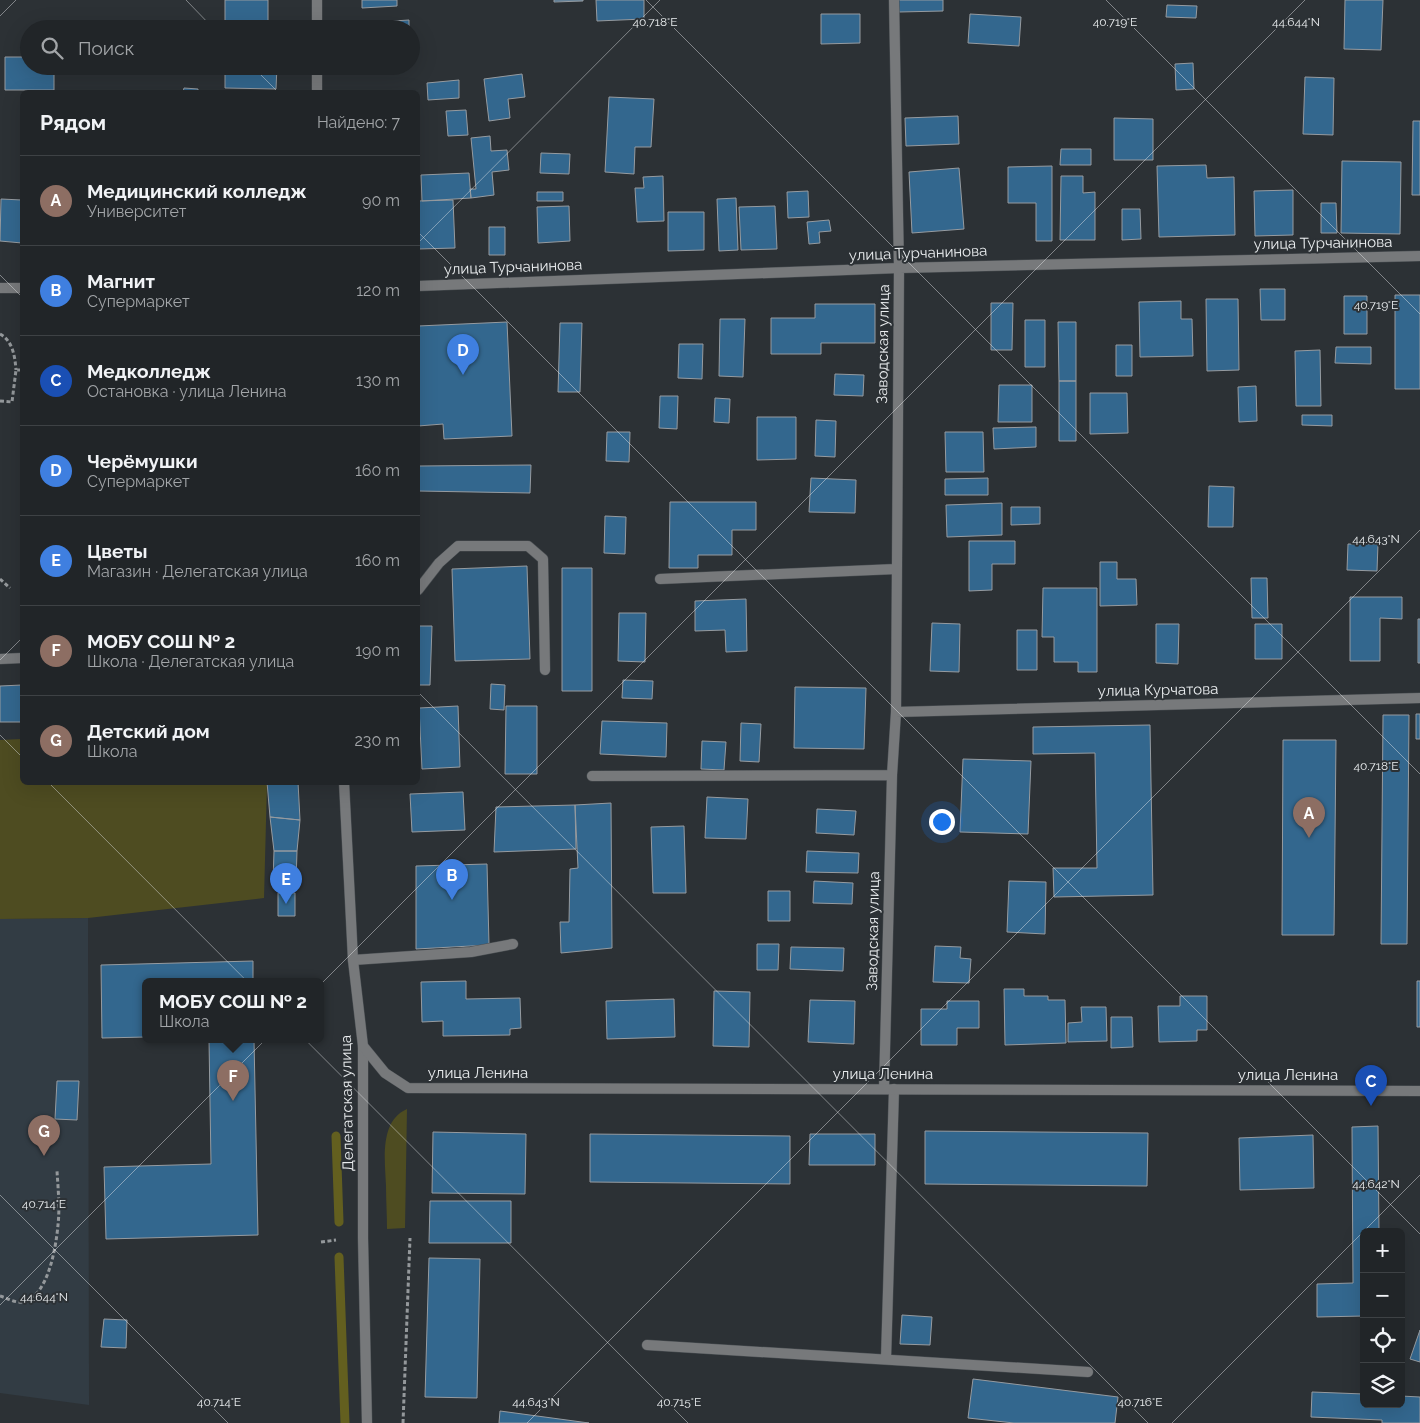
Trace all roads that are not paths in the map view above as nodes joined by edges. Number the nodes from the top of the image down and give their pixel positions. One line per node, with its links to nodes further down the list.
1 (317, 0): 3 (street)
2 (894, 0): 7 (street, Заводская улица)
3 (317, 20)
4 (317, 75): 5 (street)
5 (317, 90)
6 (1420, 256): 7 (street, улица Турчанинова)
7 (899, 268): 8 (street, улица Турчанинова); 11 (street, Заводская улица)
8 (420, 286)
9 (0, 288): 10 (street)
10 (20, 288)
11 (896, 569): 12 (street); 18 (street, Заводская улица)
12 (660, 579)
13 (420, 587): 16 (street)
14 (20, 658): 15 (street)
15 (0, 659)
16 (545, 670)
17 (1420, 698): 18 (street, улица Курчатова)
18 (896, 712): 19 (street, Заводская улица)
19 (892, 775): 20 (street); 25 (street, Заводская улица)
20 (592, 776)
21 (344, 785): 23 (street, Делегатская улица)
22 (513, 944): 23 (street)
23 (353, 960): 24 (street, Делегатская улица)
24 (363, 1046): 25 (street, улица Ленина); 30 (street, Делегатская улица)
25 (889, 1089): 26 (street, улица Ленина); 28 (street, Заводская улица)
26 (1420, 1091)
27 (647, 1345): 28 (street)
28 (886, 1359): 29 (street)
29 (1088, 1372)
30 (367, 1423)

